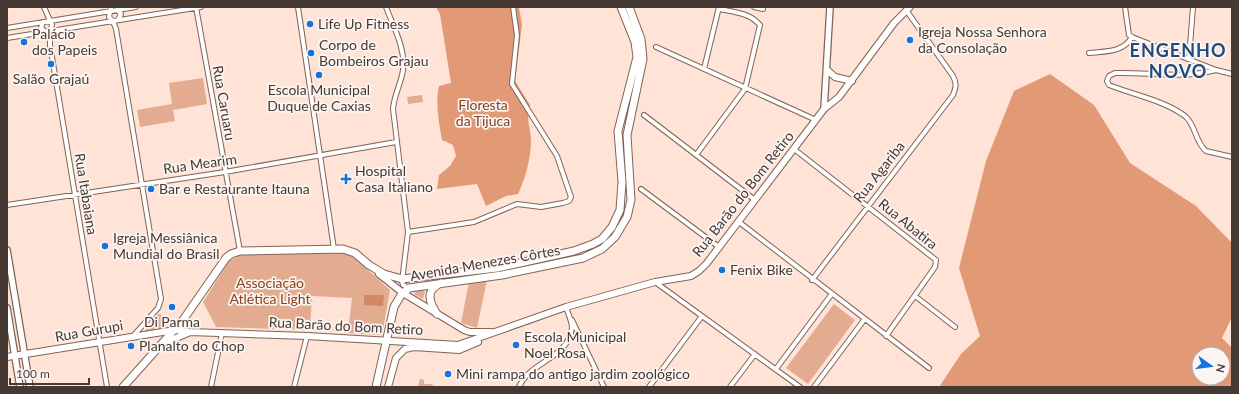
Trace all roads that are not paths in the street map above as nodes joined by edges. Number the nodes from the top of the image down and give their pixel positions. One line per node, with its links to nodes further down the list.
1 (44, 7): 18 (street, Rua Itabaiana)
2 (136, 7): 17 (street)
3 (198, 7): 19 (street); 42 (street, Rua Caruaru)
4 (298, 7): 40 (street)
5 (386, 7): 37 (street)
6 (513, 7): 50 (street)
7 (621, 7): 56 (main road, Avenida Menezes Côrtes)
8 (629, 7): 58 (main road, Avenida Menezes Côrtes)
9 (754, 7): 15 (street)
10 (830, 7): 29 (street)
11 (1125, 7): 24 (street)
12 (1193, 7): 27 (street)
13 (719, 8): 28 (street); 33 (street)
14 (111, 9): 17 (street); 18 (street); 19 (street)
15 (763, 9)
16 (908, 9): 32 (main road, Rua Barão do Bom Retiro); 48 (street, Rua Agariba)
17 (117, 10): 19 (street)
18 (49, 21): 20 (street); 22 (street, Rua Itabaiana)
19 (116, 21): 22 (street); 43 (street)
20 (43, 22): 21 (street); 22 (street, Rua Itabaiana)
21 (7, 28)
22 (48, 31): 23 (street); 45 (street, Rua Itabaiana)
23 (7, 38)
24 (1132, 38): 26 (street); 27 (street)
25 (656, 47): 28 (street)
26 (1089, 53)
27 (1189, 59): 30 (street)
28 (704, 69): 33 (street)
29 (826, 70): 32 (main road); 34 (street)
30 (1216, 70): 31 (street); 41 (street)
31 (1232, 74)
32 (852, 81): 34 (main road, Rua Barão do Bom Retiro)
33 (745, 89): 36 (street); 39 (street)
34 (824, 109): 36 (main road, Rua Barão do Bom Retiro)
35 (644, 115): 39 (street)
36 (816, 120): 38 (main road, Rua Barão do Bom Retiro)
37 (396, 142): 40 (street, Rua Mearim); 50 (street)
38 (794, 149): 46 (main road, Rua Barão do Bom Retiro); 48 (street, Rua Abatira)
39 (696, 155): 46 (street)
40 (320, 156): 42 (street, Rua Mearim); 52 (street)
41 (1232, 157)
42 (225, 172): 43 (street, Rua Mearim); 54 (street, Rua Caruaru)
43 (143, 184): 45 (street, Rua Mearim); 73 (street)
44 (641, 189): 51 (street)
45 (75, 194): 47 (street, Rua Mearim); 77 (street, Rua Itabaiana)
46 (755, 200): 49 (main road, Rua Barão do Bom Retiro)
47 (7, 204)
48 (867, 205): 57 (street, Rua Agariba); 62 (street, Rua Abatira)
49 (739, 222): 51 (main road, Rua Barão do Bom Retiro); 57 (street)
50 (408, 232): 56 (street)
51 (719, 247): 59 (main road, Rua Barão do Bom Retiro)
52 (334, 249): 54 (main road, Avenida Menezes Côrtes); 55 (main road, Avenida Menezes Côrtes)
53 (7, 250): 79 (street)
54 (240, 251): 69 (main road)
55 (369, 265): 56 (main road, Avenida Menezes Côrtes); 60 (main road)
56 (402, 279): 60 (street)
57 (812, 280): 61 (street)
58 (447, 282): 60 (main road, Avenida Menezes Côrtes); 65 (main road)
59 (655, 282): 63 (main road, Rua Barão do Bom Retiro); 66 (street)
60 (406, 290): 65 (main road); 76 (main road)
61 (831, 295): 67 (street); 84 (street)
62 (915, 296): 68 (street); 75 (street, Rua Abatira)
63 (566, 307): 70 (main road, Rua Barão do Bom Retiro); 93 (street); 94 (street)
64 (7, 308): 81 (street)
65 (437, 314): 70 (main road)
66 (702, 316): 80 (street); 95 (street)
67 (864, 320): 75 (street); 98 (street)
68 (955, 327)
69 (175, 330): 71 (main road, Rua Barão do Bom Retiro); 73 (main road, Rua Gurupi); 78 (main road, Rua Barão do Bom Retiro)
70 (498, 331): 76 (main road, Rua Barão do Bom Retiro); 92 (main road, Rua Barão do Bom Retiro)
71 (190, 332): 72 (main road, Rua Barão do Bom Retiro); 78 (main road, Rua Barão do Bom Retiro)
72 (222, 333): 74 (main road, Rua Barão do Bom Retiro); 89 (street)
73 (134, 335): 77 (main road, Rua Gurupi)
74 (307, 336): 76 (main road, Rua Barão do Bom Retiro); 90 (street)
75 (886, 336): 83 (street)
76 (387, 340): 91 (main road)
77 (100, 341): 79 (main road, Rua Gurupi); 87 (street, Rua Itabaiana)
78 (161, 344): 88 (main road, Rua Barão do Bom Retiro)
79 (25, 354): 81 (main road, Rua Gurupi); 86 (street)
80 (756, 354): 84 (street); 96 (street)
81 (14, 356): 82 (main road, Rua Gurupi); 85 (street)
82 (7, 357)
83 (929, 368)
84 (776, 369): 97 (street)
85 (20, 387)
86 (30, 387)
87 (107, 387)
88 (123, 387)
89 (211, 387)
90 (294, 387)
91 (376, 387)
92 (388, 387)
93 (519, 387)
94 (604, 387)
95 (649, 387)
96 (730, 387)
97 (800, 387)
98 (814, 387)

